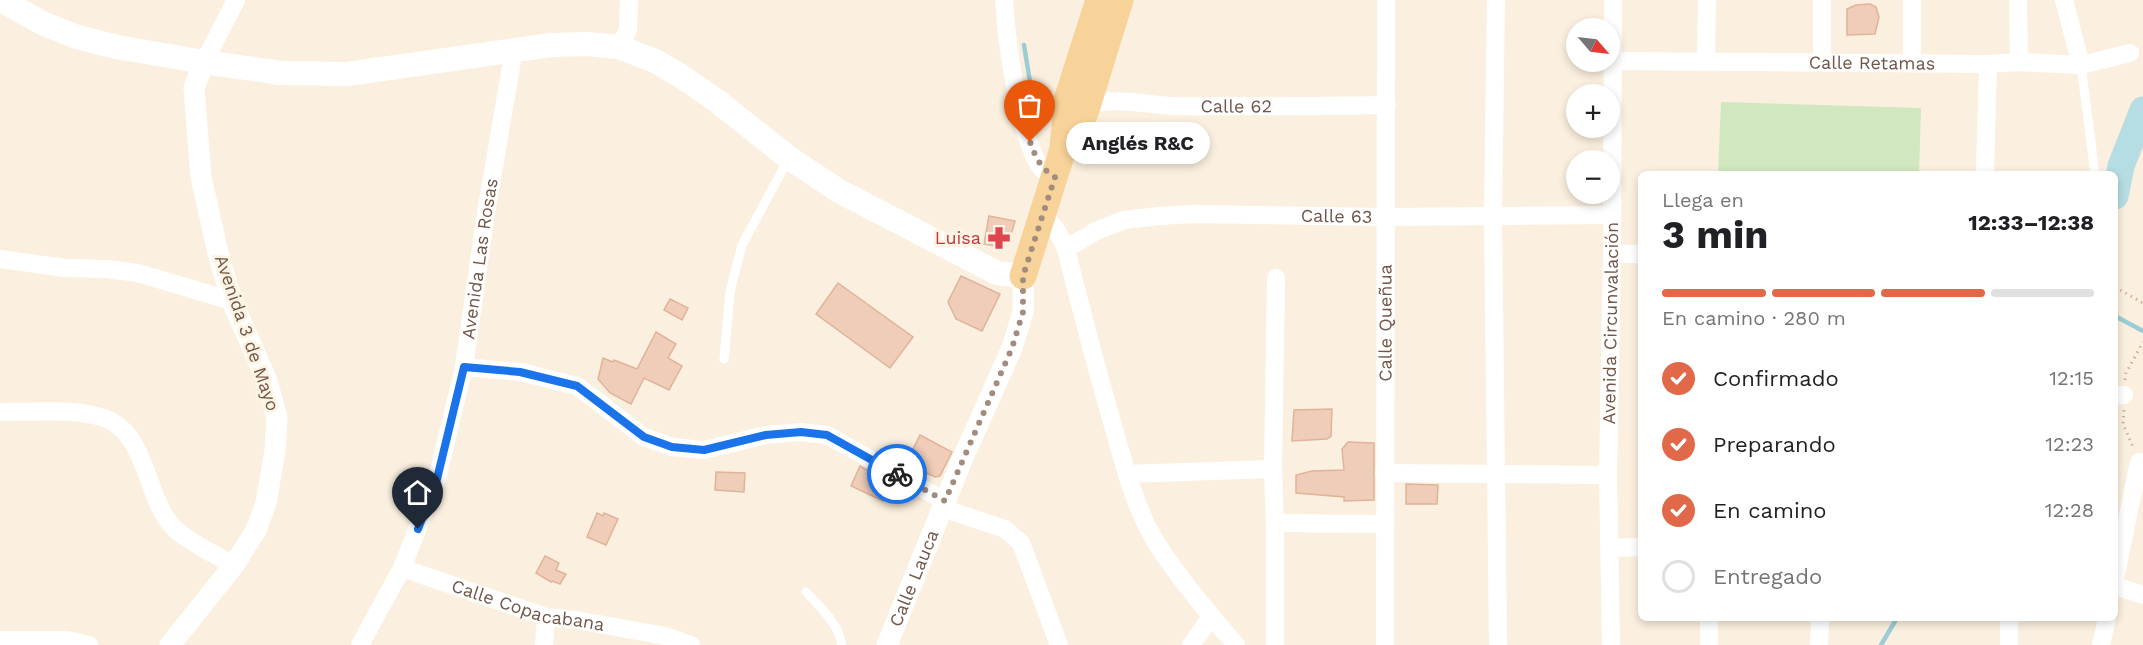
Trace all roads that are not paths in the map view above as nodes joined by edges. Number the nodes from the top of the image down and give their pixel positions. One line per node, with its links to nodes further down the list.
1 (1, 0): 21 (main road)
2 (236, 0): 21 (street, Avenida 3 de Mayo)
3 (629, 0): 16 (street)
4 (1004, 0): 33 (street)
5 (1099, 0): 28 (main road)
6 (1120, 0): 28 (main road)
7 (1386, 0): 29 (street, Calle Queñua)
8 (1496, 0): 35 (street)
9 (1612, 0): 15 (street, Avenida Circunvalación)
10 (1707, 0): 20 (street)
11 (1822, 0): 22 (street)
12 (1912, 0): 24 (street)
13 (2018, 0): 23 (street)
14 (2064, 0): 26 (street)
15 (1612, 18)
16 (619, 47): 17 (main road); 30 (main road)
17 (514, 49): 21 (main road); 46 (street, Avenida Las Rosas)
18 (2130, 53): 26 (street, Calle Retamas)
19 (1620, 61): 20 (street, Calle Retamas)
20 (1706, 61): 22 (street, Calle Retamas)
21 (204, 62): 44 (street, Avenida 3 de Mayo)
22 (1822, 62): 24 (street, Calle Retamas)
23 (2019, 62): 25 (street, Calle Retamas); 26 (street, Calle Retamas)
24 (1912, 63): 25 (street, Calle Retamas)
25 (1988, 64): 31 (street)
26 (2081, 65): 32 (lane)
27 (1612, 72): 34 (street, Avenida Circunvalación)
28 (1077, 103): 29 (street, Calle 62); 33 (main road)
29 (1387, 105): 37 (street, Calle Queñua)
30 (789, 158): 42 (main road); 45 (lane)
31 (1985, 171)
32 (2095, 171)
33 (1055, 177): 36 (main road)
34 (1612, 215): 35 (street, Calle 63); 39 (street, Avenida Circunvalación)
35 (1493, 216): 37 (street, Calle 63); 52 (street)
36 (1043, 217): 38 (street); 42 (main road)
37 (1385, 217): 38 (street, Calle 63); 50 (street, Calle Queñua)
38 (1066, 249): 51 (street)
39 (1612, 254): 40 (street); 53 (street, Avenida Circunvalación)
40 (1638, 254)
41 (0, 259): 44 (street)
42 (1023, 276): 54 (street, Calle Lauca)
43 (1276, 278): 49 (street)
44 (232, 302): 60 (street, Avenida 3 de Mayo)
45 (724, 359)
46 (464, 367): 54 (street); 61 (street, Avenida Las Rosas)
47 (0, 412): 60 (street)
48 (2141, 463): 57 (street)
49 (1273, 469): 51 (street); 55 (street)
50 (1384, 473): 52 (street); 56 (street, Calle Queñua)
51 (1127, 474): 66 (street)
52 (1496, 474): 53 (street); 84 (street)
53 (1608, 475): 59 (street, Avenida Circunvalación)
54 (943, 505): 78 (street, Calle Lauca); 79 (street)
55 (1275, 523): 56 (street); 82 (street)
56 (1384, 524): 83 (street, Calle Queñua)
57 (2118, 546)
58 (1638, 547): 59 (street)
59 (1610, 548): 85 (street, Avenida Circunvalación)
60 (234, 565): 73 (street, Avenida 3 de Mayo)
61 (402, 568): 65 (street, Calle Copacabana); 74 (street, Avenida Las Rosas)
62 (2118, 587): 64 (street)
63 (806, 592): 77 (lane)
64 (2143, 596)
65 (546, 617): 75 (street); 76 (street, Calle Copacabana)
66 (1211, 617): 80 (street); 81 (street)
67 (1709, 621): 86 (street)
68 (1820, 621): 87 (street)
69 (2008, 621): 88 (street)
70 (2106, 621): 89 (street)
71 (0, 640): 72 (street)
72 (89, 645)
73 (170, 645)
74 (360, 645)
75 (544, 645)
76 (691, 645)
77 (842, 645)
78 (887, 645)
79 (1059, 645)
80 (1191, 645)
81 (1236, 645)
82 (1275, 645)
83 (1385, 645)
84 (1498, 645)
85 (1611, 645)
86 (1709, 645)
87 (1819, 645)
88 (2009, 645)
89 (2101, 645)

